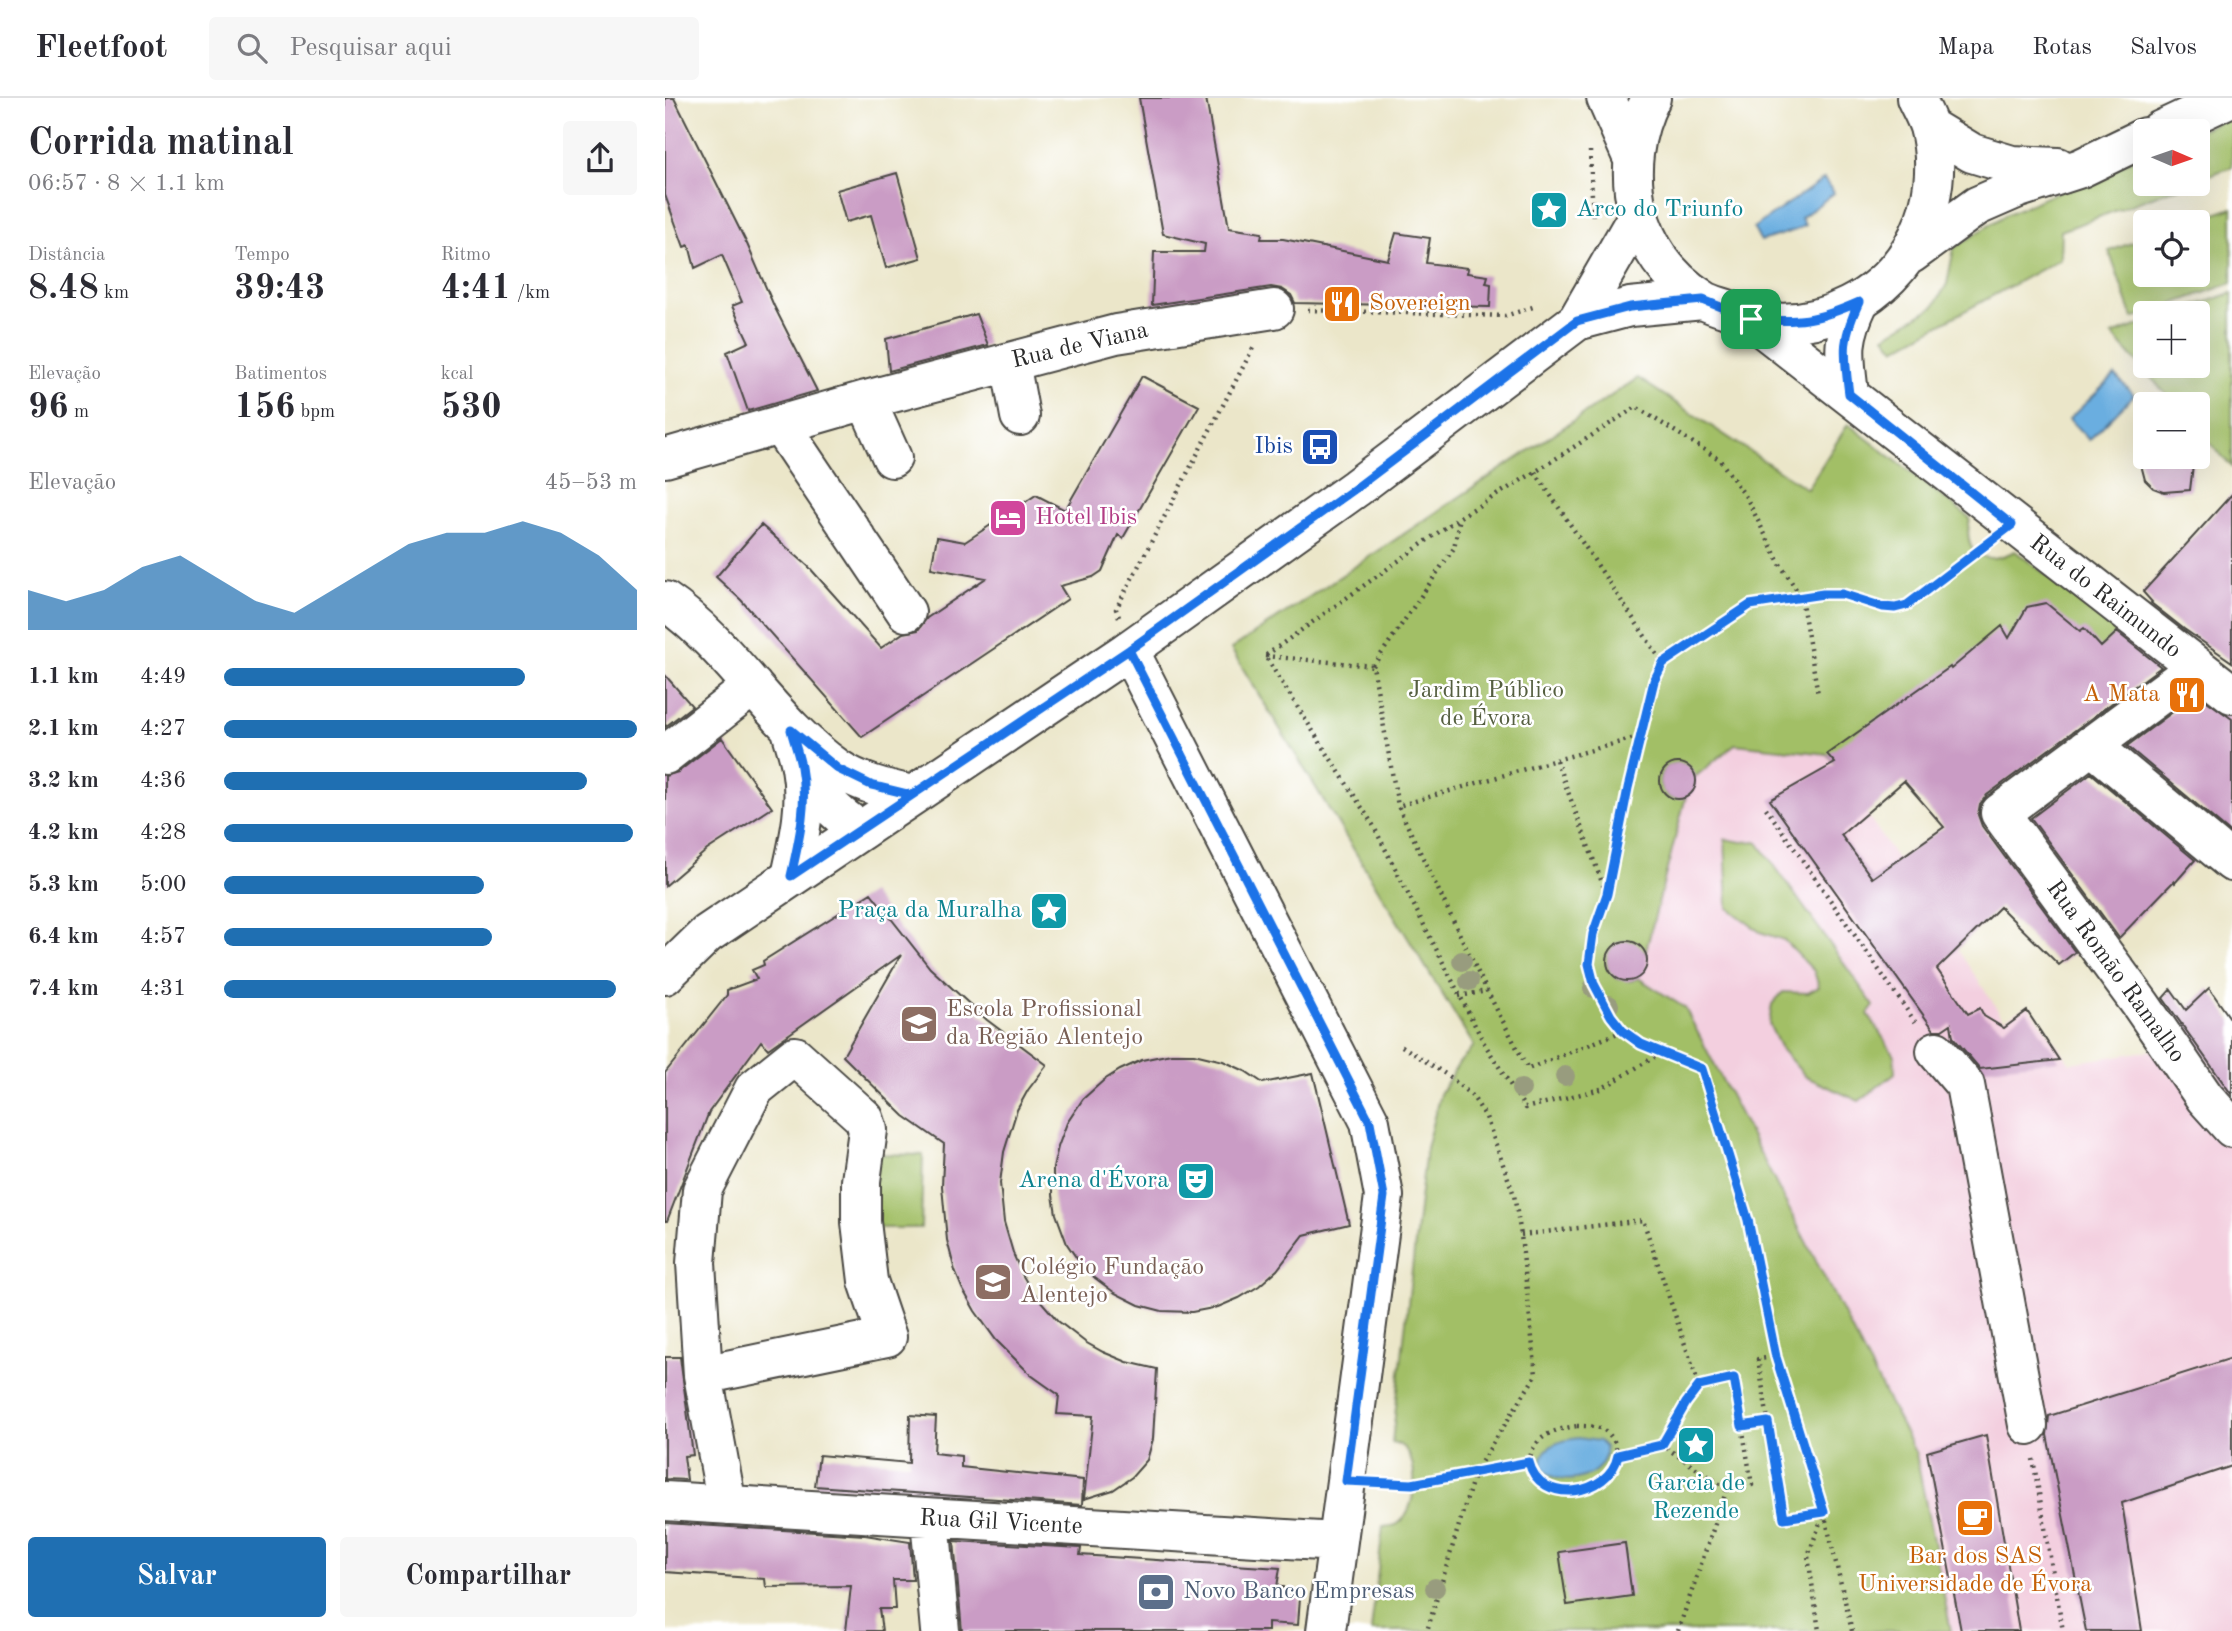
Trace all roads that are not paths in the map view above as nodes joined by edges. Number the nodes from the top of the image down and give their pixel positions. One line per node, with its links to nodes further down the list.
1 (1606, 98): 7 (street)
2 (1651, 98): 7 (street)
3 (2229, 98): 5 (street)
4 (1922, 113): 8 (street); 10 (street)
5 (2184, 119)
6 (2133, 143): 8 (street)
7 (1632, 157): 9 (street)
8 (2081, 168): 10 (street)
9 (1638, 215): 11 (street); 15 (street)
10 (1909, 255): 12 (street)
11 (1703, 300): 14 (street); 15 (street)
12 (1859, 302): 14 (street); 17 (street)
13 (1274, 309): 16 (street, Rua de Viana)
14 (1751, 319): 17 (street, Rua do Raimundo)
15 (1577, 321): 25 (street)
16 (1010, 362): 18 (street, Rua de Viana); 19 (street)
17 (1849, 394): 26 (street, Rua do Raimundo)
18 (866, 400): 20 (street, Rua de Viana); 22 (street)
19 (1020, 416)
20 (779, 425): 21 (street, Rua de Viana); 24 (street)
21 (665, 457)
22 (893, 458)
23 (665, 601): 27 (street)
24 (906, 612)
25 (1129, 650): 32 (street); 44 (street)
26 (2196, 667): 28 (street, Rua do Raimundo); 30 (street)
27 (753, 687): 29 (street); 31 (street)
28 (2232, 694)
29 (791, 730): 32 (street); 33 (street); 35 (street)
30 (2091, 745): 34 (street); 38 (street, Rua Romão Ramalho)
31 (665, 755)
32 (912, 795): 33 (street)
33 (861, 830): 35 (street)
34 (2232, 862)
35 (791, 876): 36 (street)
36 (665, 975)
37 (1935, 1051): 40 (street)
38 (2232, 1128)
39 (703, 1375): 39 (street); 42 (street)
40 (2028, 1425)
41 (665, 1501): 42 (street, Rua Gil Vicente)
42 (727, 1506): 43 (street, Rua Gil Vicente)
43 (930, 1519): 44 (street, Rua Gil Vicente); 45 (street)
44 (1337, 1542): 46 (street)
45 (940, 1631)
46 (1326, 1631)

